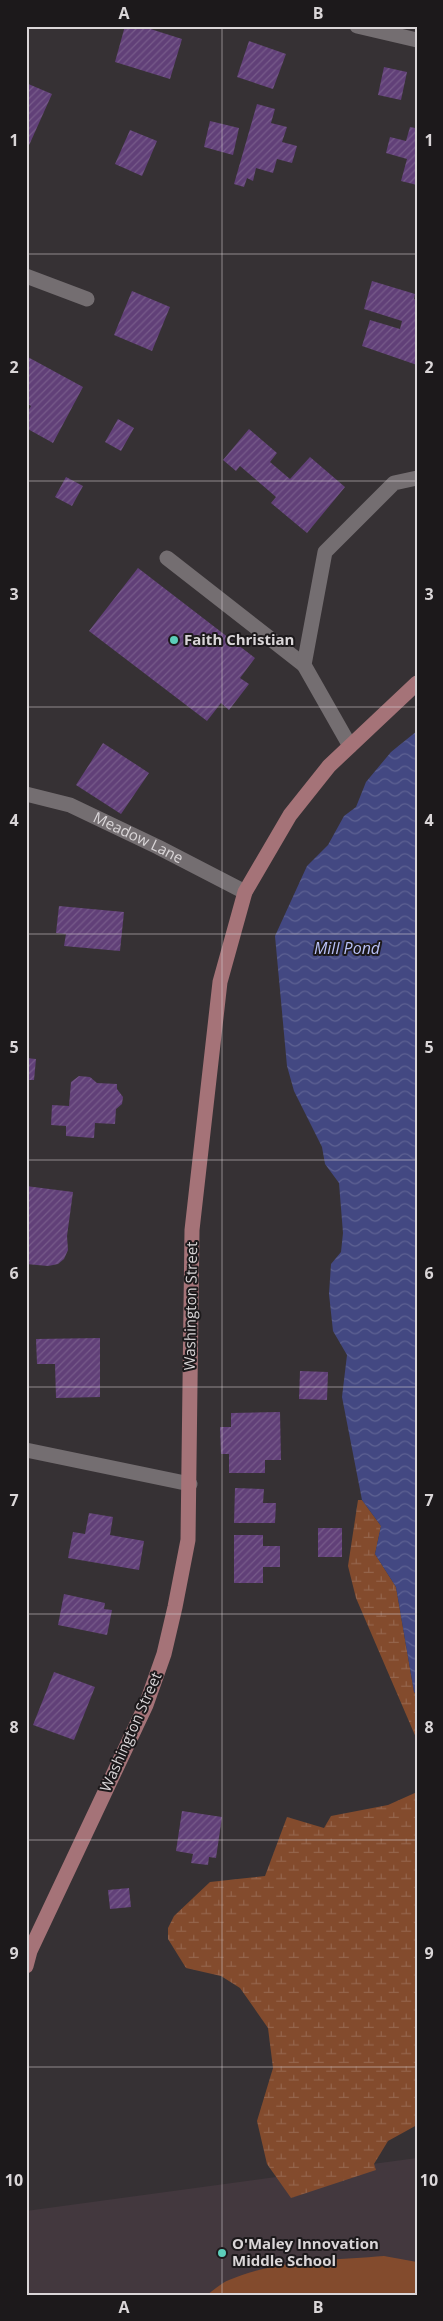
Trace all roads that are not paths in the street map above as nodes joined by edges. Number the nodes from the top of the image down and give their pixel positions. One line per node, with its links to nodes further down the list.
1 (357, 26): 2 (street)
2 (417, 40)
3 (26, 276): 4 (street)
4 (87, 300)
5 (417, 478): 7 (street)
6 (167, 558): 7 (street)
7 (304, 665): 9 (street)
8 (417, 683): 9 (main road, Washington Street)
9 (350, 746): 11 (main road, Washington Street)
10 (26, 794): 11 (street, Meadow Lane)
11 (245, 892): 13 (main road, Washington Street)
12 (26, 1450): 13 (street)
13 (190, 1484): 14 (main road, Washington Street)
14 (26, 1966)

